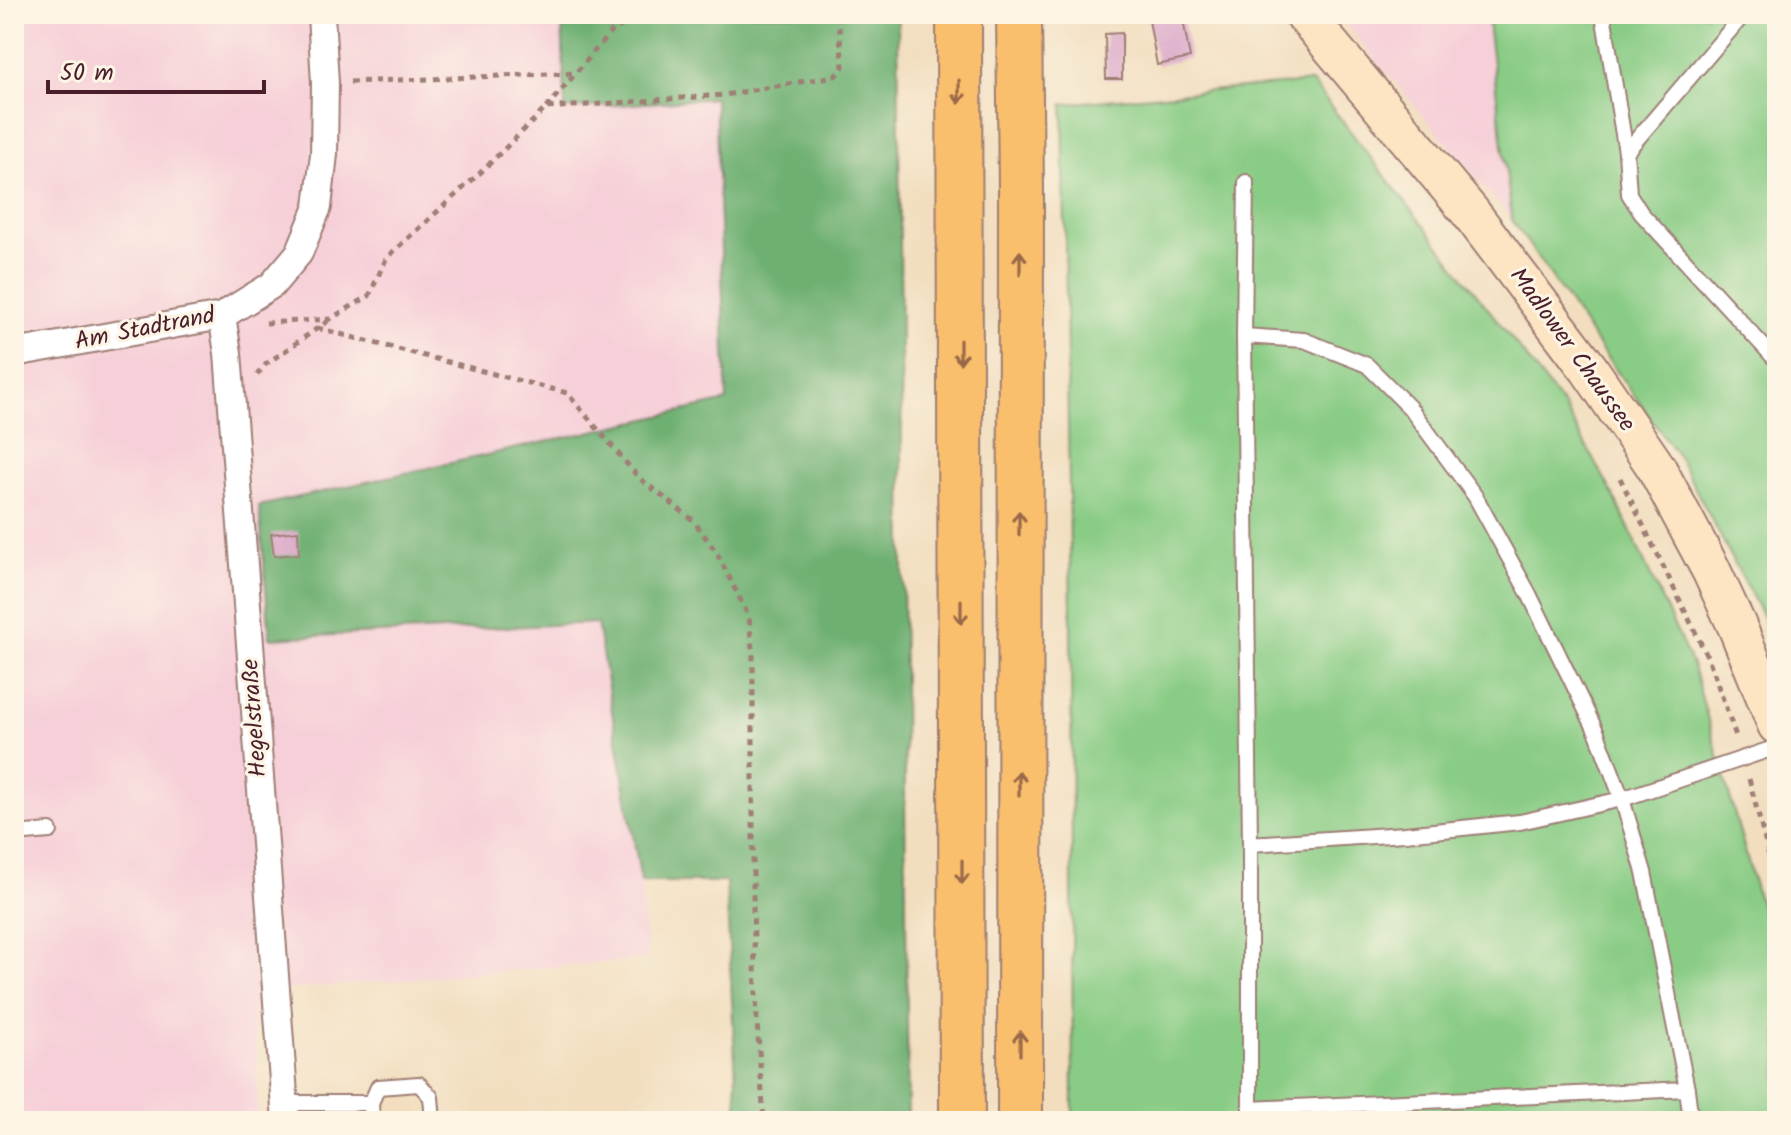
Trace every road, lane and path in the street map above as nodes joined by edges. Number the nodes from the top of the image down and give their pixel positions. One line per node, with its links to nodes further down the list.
1 (321, 14): 10 (street, Am Stadtrand)
2 (640, 14): 9 (path)
3 (838, 14): 11 (path)
4 (959, 14): 37 (highway, one-way to 37)
5 (1019, 14): 38 (highway, one-way to 5)
6 (1304, 14): 22 (main road, Madlower Chaussee)
7 (1603, 14): 12 (lane)
8 (1744, 14): 12 (lane)
9 (576, 73): 10 (path); 11 (path)
10 (325, 83): 14 (street, Am Stadtrand)
11 (546, 108): 15 (path)
12 (1626, 152): 19 (lane)
13 (1246, 182): 17 (lane)
14 (222, 316): 15 (path); 18 (street, Am Stadtrand); 20 (street, Hegelstraße)
15 (330, 319): 16 (path)
16 (317, 328): 20 (path); 36 (path)
17 (1244, 336): 25 (lane); 28 (lane)
18 (14, 353)
19 (1777, 361)
20 (232, 407): 32 (street, Hegelstraße)
21 (1618, 475): 24 (path)
22 (1777, 725)
23 (1777, 747): 24 (lane)
24 (1744, 758): 25 (lane); 29 (path)
25 (1622, 799): 28 (lane); 30 (lane)
26 (50, 831): 27 (lane)
27 (14, 834)
28 (1250, 844): 33 (lane)
29 (1777, 887)
30 (1687, 1089): 33 (lane); 39 (lane)
31 (371, 1103): 32 (lane); 34 (lane); 35 (lane)
32 (285, 1112)
33 (1250, 1115)
34 (372, 1121)
35 (433, 1121)
36 (764, 1121)
37 (962, 1121)
38 (1020, 1121)
39 (1691, 1121)

